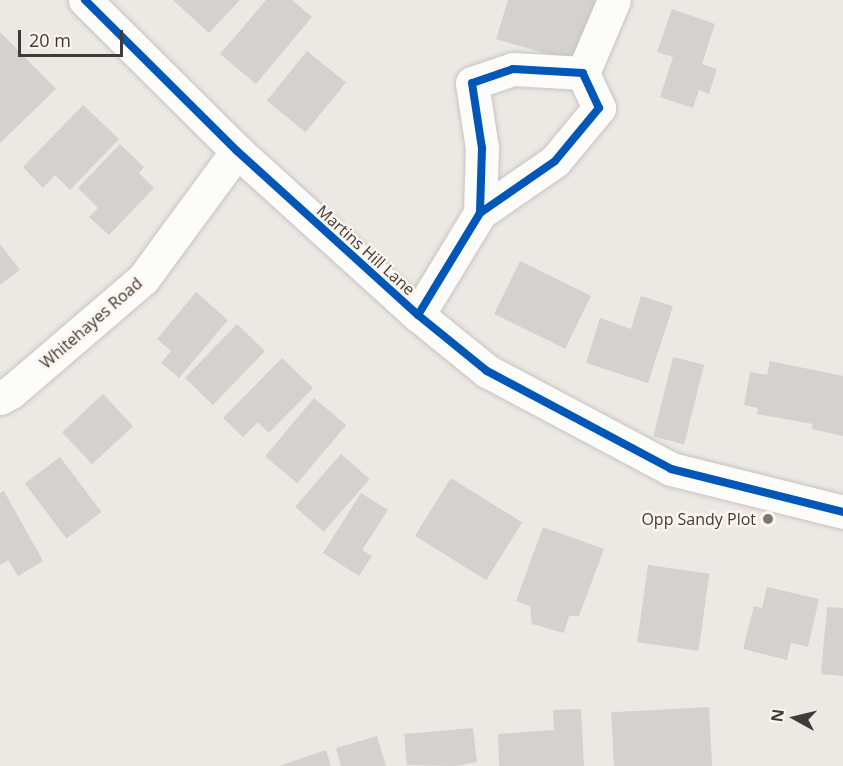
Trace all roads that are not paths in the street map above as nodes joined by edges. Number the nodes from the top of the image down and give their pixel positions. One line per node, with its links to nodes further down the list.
1 (86, 0): 4 (street, Martins Hill Lane)
2 (614, 0): 3 (street)
3 (583, 72): 5 (street); 5 (street)
4 (237, 151): 6 (street, Martins Hill Lane); 7 (street, Whitehayes Road)
5 (480, 213): 6 (street)
6 (418, 315): 8 (street, Martins Hill Lane)
7 (0, 398)
8 (843, 512)

